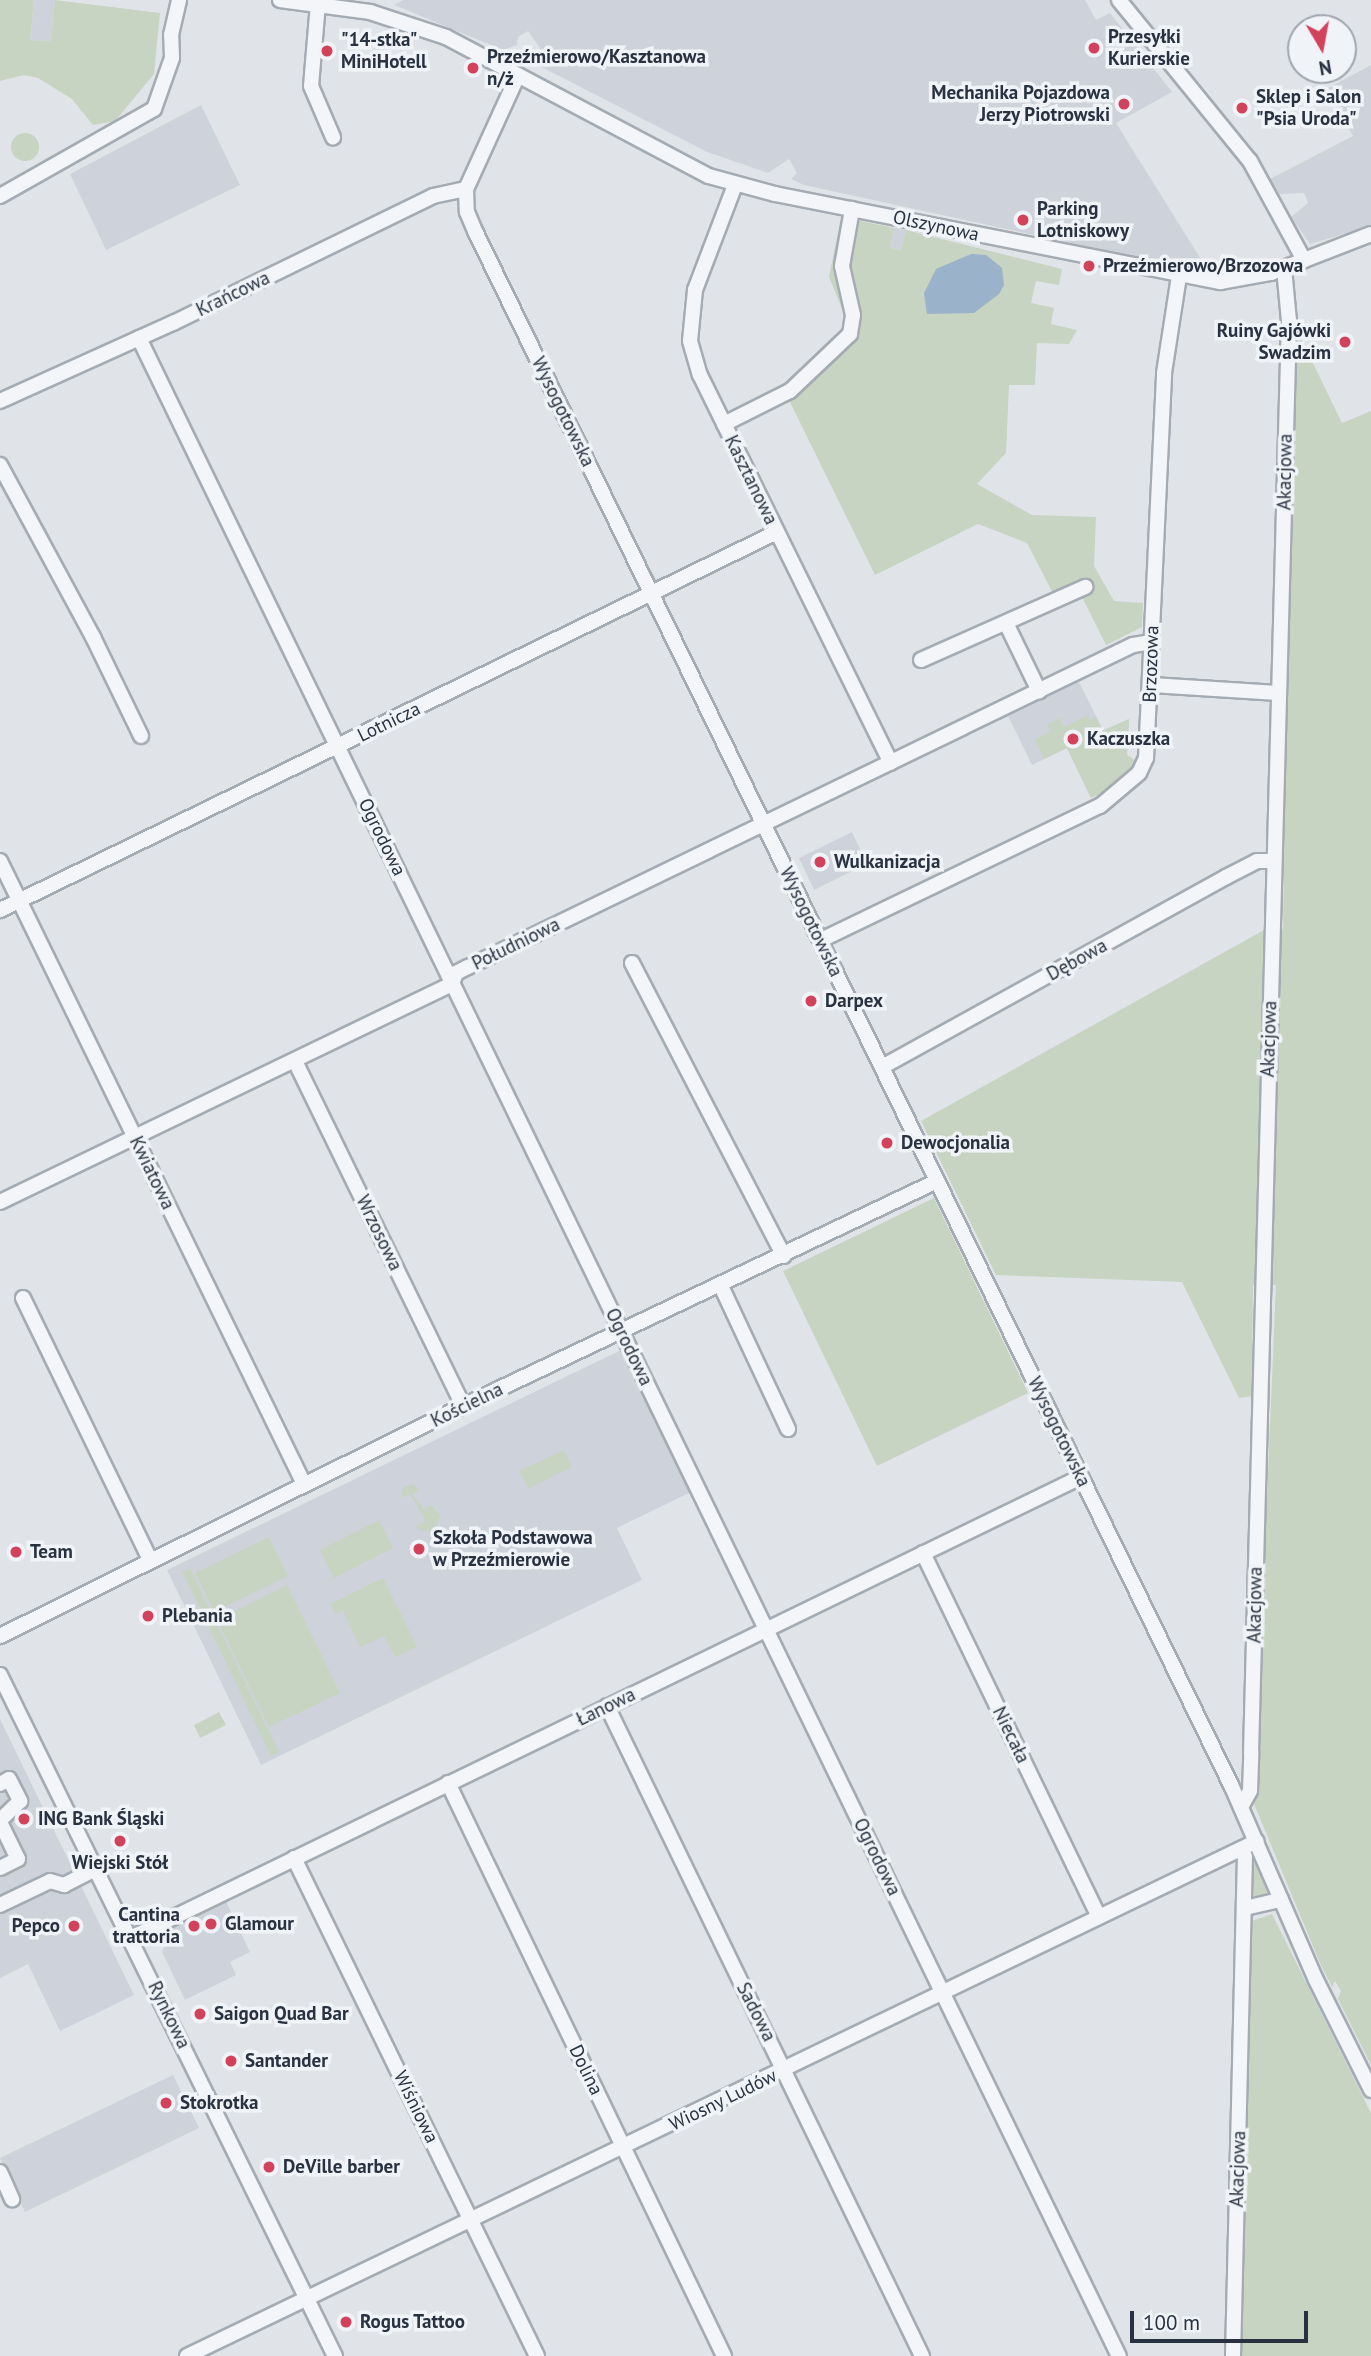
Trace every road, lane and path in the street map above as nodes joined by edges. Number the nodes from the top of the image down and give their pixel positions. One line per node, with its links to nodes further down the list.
1 (179, 0): 9 (street)
2 (280, 0): 4 (street, Olszynowa)
3 (1119, 0): 12 (street)
4 (318, 3): 5 (street, Olszynowa); 6 (street)
5 (518, 75): 7 (street, Olszynowa); 8 (street)
6 (333, 137)
7 (735, 185): 10 (street, Olszynowa); 17 (street, Kasztanowa)
8 (466, 189): 15 (street, Krańcowa); 21 (street, Wysogotowska)
9 (0, 196)
10 (852, 209): 14 (street, Olszynowa); 17 (street)
11 (1371, 234): 12 (street, Olszynowa)
12 (1304, 260): 13 (street, Olszynowa)
13 (1283, 268): 14 (street, Olszynowa); 27 (street, Akacjowa)
14 (1179, 276): 23 (street, Brzozowa)
15 (139, 338): 16 (street, Krańcowa); 29 (street, Ogrodowa)
16 (0, 401)
17 (724, 424): 19 (street, Kasztanowa)
18 (0, 464): 28 (street)
19 (777, 532): 21 (street, Lotnicza); 30 (street, Kasztanowa)
20 (1085, 587): 22 (street)
21 (652, 593): 29 (street, Lotnicza); 31 (street, Wysogotowska)
22 (1006, 623): 24 (street); 26 (street)
23 (1152, 642): 25 (street, Brzozowa); 26 (street, Południowa)
24 (921, 660)
25 (1151, 685): 27 (street); 36 (street, Brzozowa)
26 (1039, 691): 30 (street, Południowa)
27 (1279, 693): 33 (street, Akacjowa)
28 (141, 736)
29 (338, 746): 34 (street, Lotnicza); 38 (street, Ogrodowa)
30 (891, 763): 31 (street, Południowa)
31 (764, 825): 36 (street, Wysogotowska); 38 (street, Południowa)
32 (0, 861): 34 (street, Kwiatowa)
33 (1274, 861): 40 (street, Dębowa); 60 (street, Akacjowa)
34 (20, 900): 35 (street, Lotnicza); 41 (street, Kwiatowa)
35 (0, 909)
36 (821, 940): 40 (street, Wysogotowska)
37 (632, 963): 44 (street)
38 (452, 984): 39 (street, Południowa); 47 (street, Ogrodowa)
39 (295, 1060): 41 (street, Południowa); 48 (street, Wrzosowa)
40 (882, 1067): 42 (street, Wysogotowska)
41 (134, 1136): 43 (street, Południowa); 51 (street, Kwiatowa)
42 (937, 1181): 44 (street, Kościelna); 50 (street, Wysogotowska)
43 (0, 1202)
44 (784, 1256): 45 (street, Kościelna)
45 (721, 1286): 47 (street, Kościelna); 49 (street)
46 (23, 1298): 53 (street)
47 (621, 1331): 48 (street, Kościelna); 54 (street, Ogrodowa)
48 (463, 1406): 51 (street, Kościelna)
49 (788, 1429)
50 (1081, 1477): 52 (street, Łanowa); 60 (street, Wysogotowska)
51 (304, 1484): 53 (street, Kościelna)
52 (923, 1553): 54 (street, Łanowa); 70 (street, Niecała)
53 (150, 1559): 55 (street, Kościelna)
54 (766, 1629): 57 (street, Łanowa); 72 (street, Ogrodowa)
55 (0, 1636)
56 (0, 1675): 66 (street, Rynkowa)
57 (607, 1706): 58 (street, Łanowa); 73 (street, Sadowa)
58 (448, 1783): 64 (street, Łanowa); 75 (street, Dolina)
59 (0, 1784): 61 (street)
60 (1241, 1808): 62 (street, Wysogotowska)
61 (0, 1821): 65 (street)
62 (1257, 1841): 67 (street, Wysogotowska); 70 (street, Wiosny Ludów)
63 (1245, 1856): 69 (street, Akacjowa)
64 (294, 1858): 71 (street, Łanowa); 78 (street, Wiśniowa)
65 (0, 1868)
66 (98, 1868): 68 (street); 71 (street, Rynkowa)
67 (1281, 1900): 69 (street); 74 (street, Wysogotowska)
68 (0, 1905)
69 (1245, 1908): 86 (street, Akacjowa)
70 (1099, 1916): 72 (street, Wiosny Ludów)
71 (131, 1938): 79 (street, Rynkowa)
72 (943, 1993): 73 (street, Wiosny Ludów); 85 (street, Ogrodowa)
73 (785, 2070): 75 (street, Wiosny Ludów); 84 (street, Sadowa)
74 (1371, 2090)
75 (624, 2148): 78 (street, Wiosny Ludów); 83 (street, Dolina)
76 (0, 2172): 77 (street)
77 (12, 2199)
78 (472, 2221): 79 (street, Wiosny Ludów); 82 (street, Wiśniowa)
79 (309, 2300): 80 (street, Wiosny Ludów); 81 (street, Rynkowa)
80 (187, 2356)
81 (335, 2356)
82 (537, 2356)
83 (724, 2356)
84 (922, 2356)
85 (1119, 2356)
86 (1233, 2356)

